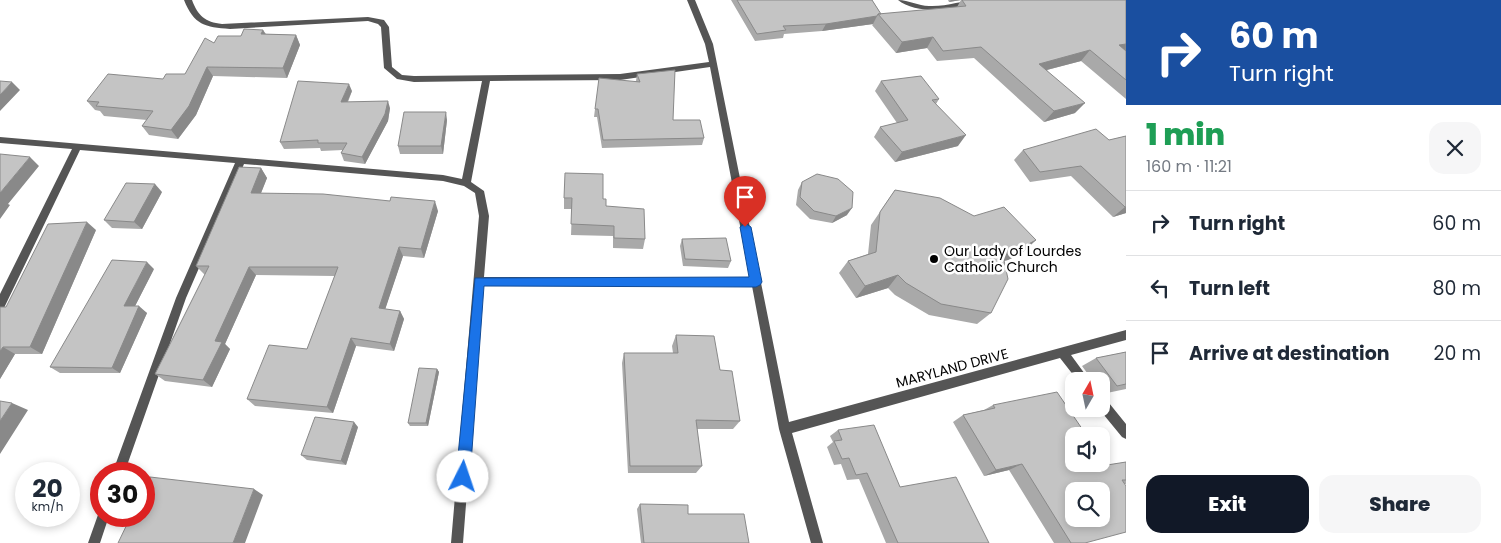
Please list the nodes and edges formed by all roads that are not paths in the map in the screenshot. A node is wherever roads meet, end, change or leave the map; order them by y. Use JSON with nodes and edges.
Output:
{"nodes":[{"id":1,"x":188,"y":0,"type":"edge"},
{"id":2,"x":691,"y":0,"type":"edge"},
{"id":3,"x":902,"y":0,"type":"edge"},
{"id":4,"x":976,"y":0,"type":"edge"},
{"id":5,"x":713,"y":64,"type":"junction"},
{"id":6,"x":487,"y":78,"type":"junction"},
{"id":7,"x":0,"y":140,"type":"edge"},
{"id":8,"x":77,"y":147,"type":"junction"},
{"id":9,"x":241,"y":161,"type":"junction"},
{"id":10,"x":466,"y":183,"type":"junction"},
{"id":11,"x":479,"y":282,"type":"junction"},
{"id":12,"x":756,"y":282,"type":"junction"},
{"id":13,"x":0,"y":305,"type":"edge"},
{"id":14,"x":1126,"y":335,"type":"edge"},
{"id":15,"x":1062,"y":353,"type":"junction"},
{"id":16,"x":1078,"y":372,"type":"edge"},
{"id":17,"x":1110,"y":413,"type":"edge"},
{"id":18,"x":786,"y":429,"type":"junction"},
{"id":19,"x":1126,"y":433,"type":"edge"},
{"id":20,"x":122,"y":462,"type":"edge"},
{"id":21,"x":99,"y":527,"type":"edge"},
{"id":22,"x":94,"y":543,"type":"edge"},
{"id":23,"x":457,"y":543,"type":"edge"},
{"id":24,"x":817,"y":543,"type":"edge"}],
"edges":[{"from":1,"to":6,"type":"street"},
{"from":2,"to":5,"type":"street"},
{"from":3,"to":4,"type":"street"},
{"from":5,"to":6,"type":"street"},
{"from":5,"to":12,"type":"street"},
{"from":6,"to":10,"type":"street"},
{"from":7,"to":8,"type":"street"},
{"from":8,"to":9,"type":"street"},
{"from":8,"to":13,"type":"street"},
{"from":9,"to":10,"type":"street"},
{"from":9,"to":20,"type":"street"},
{"from":10,"to":11,"type":"street"},
{"from":11,"to":12,"type":"street"},
{"from":11,"to":23,"type":"street"},
{"from":12,"to":18,"type":"street"},
{"from":14,"to":15,"type":"street","name":"MARYLAND DRIVE"},
{"from":15,"to":16,"type":"street"},
{"from":15,"to":18,"type":"street","name":"MARYLAND DRIVE"},
{"from":17,"to":19,"type":"street"},
{"from":18,"to":24,"type":"street"},
{"from":21,"to":22,"type":"street"}]}
